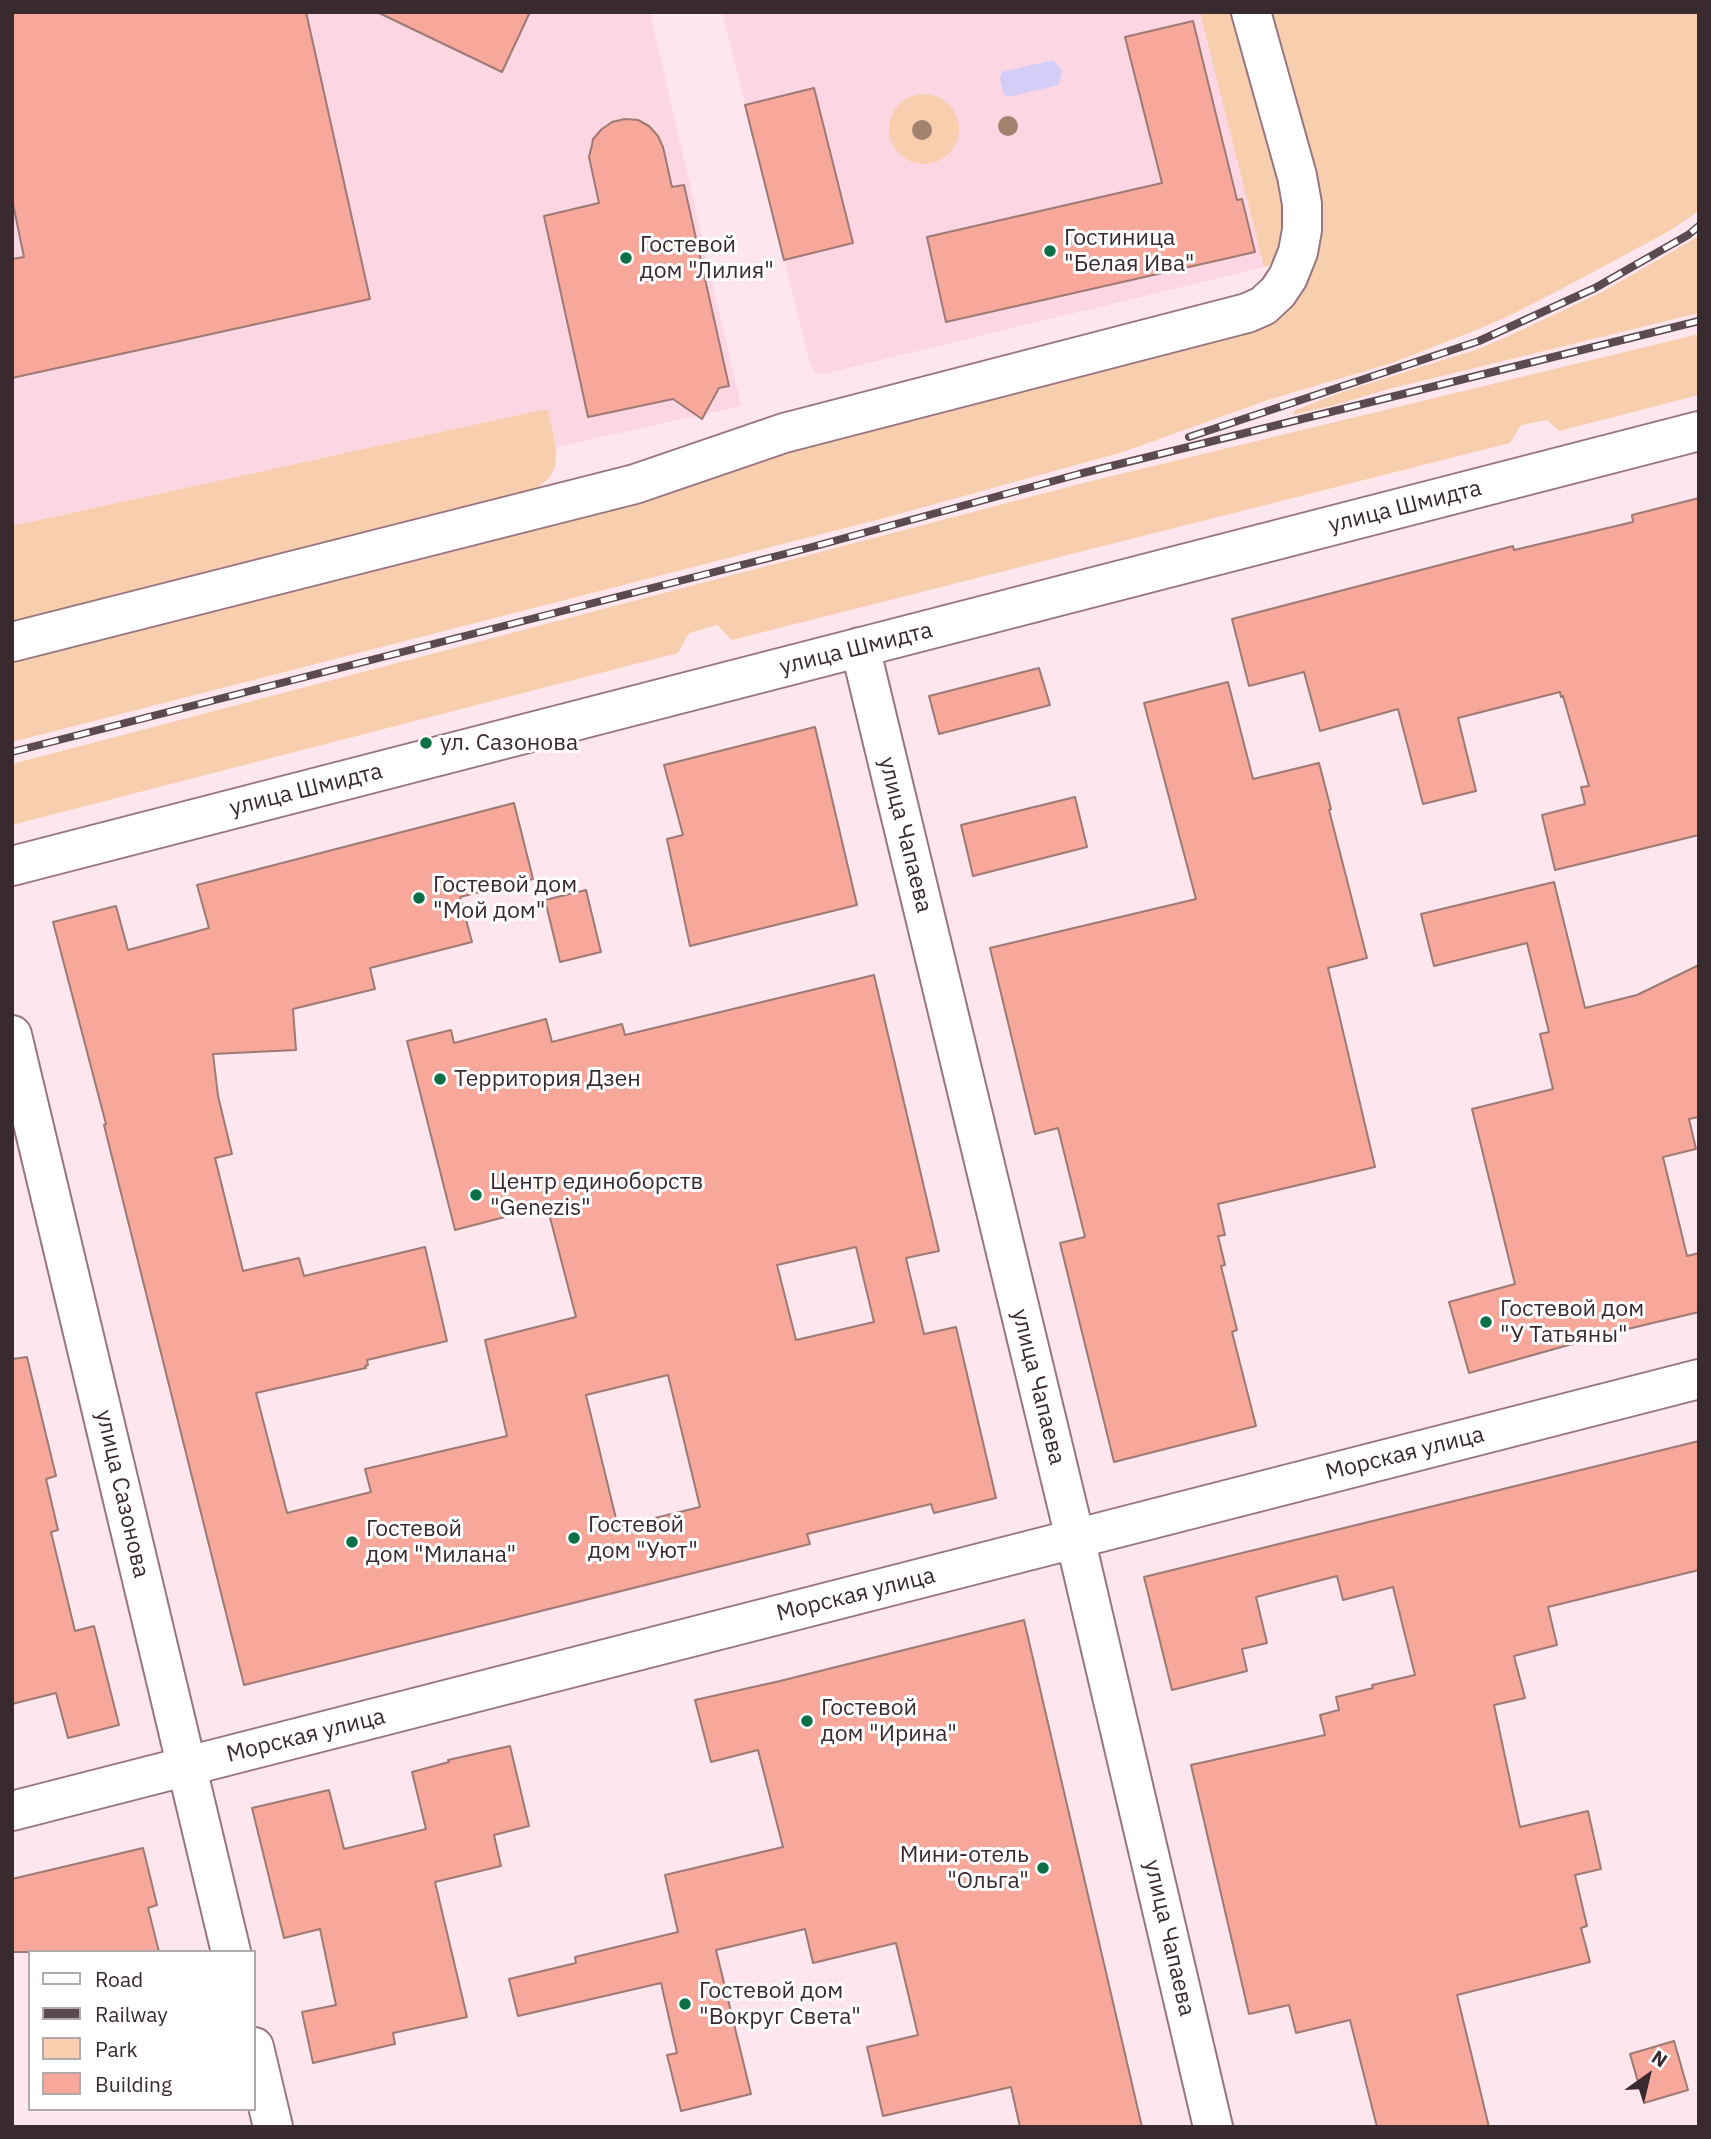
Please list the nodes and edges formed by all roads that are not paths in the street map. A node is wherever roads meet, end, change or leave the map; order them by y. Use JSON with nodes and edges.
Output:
{"nodes":[{"id":1,"x":1251,"y":12,"type":"edge"},
{"id":2,"x":1699,"y":431,"type":"edge"},
{"id":3,"x":12,"y":642,"type":"edge"},
{"id":4,"x":860,"y":648,"type":"junction"},
{"id":5,"x":12,"y":866,"type":"edge"},
{"id":6,"x":12,"y":1035,"type":"edge"},
{"id":7,"x":1699,"y":1378,"type":"edge"},
{"id":8,"x":1075,"y":1538,"type":"junction"},
{"id":9,"x":187,"y":1766,"type":"junction"},
{"id":10,"x":12,"y":1811,"type":"edge"},
{"id":11,"x":231,"y":1950,"type":"edge"},
{"id":12,"x":256,"y":2055,"type":"edge"},
{"id":13,"x":273,"y":2127,"type":"edge"},
{"id":14,"x":1213,"y":2127,"type":"edge"}],
"edges":[{"from":1,"to":3,"type":"street"},
{"from":2,"to":4,"type":"street","name":"улица Шмидта"},
{"from":4,"to":5,"type":"street","name":"улица Шмидта"},
{"from":4,"to":8,"type":"street","name":"улица Чапаева"},
{"from":6,"to":9,"type":"street","name":"улица Сазонова"},
{"from":7,"to":8,"type":"street","name":"Морская улица"},
{"from":8,"to":9,"type":"street","name":"Морская улица"},
{"from":8,"to":14,"type":"street","name":"улица Чапаева"},
{"from":9,"to":10,"type":"street","name":"Морская улица"},
{"from":9,"to":11,"type":"street","name":"улица Сазонова"},
{"from":12,"to":13,"type":"street"}]}
